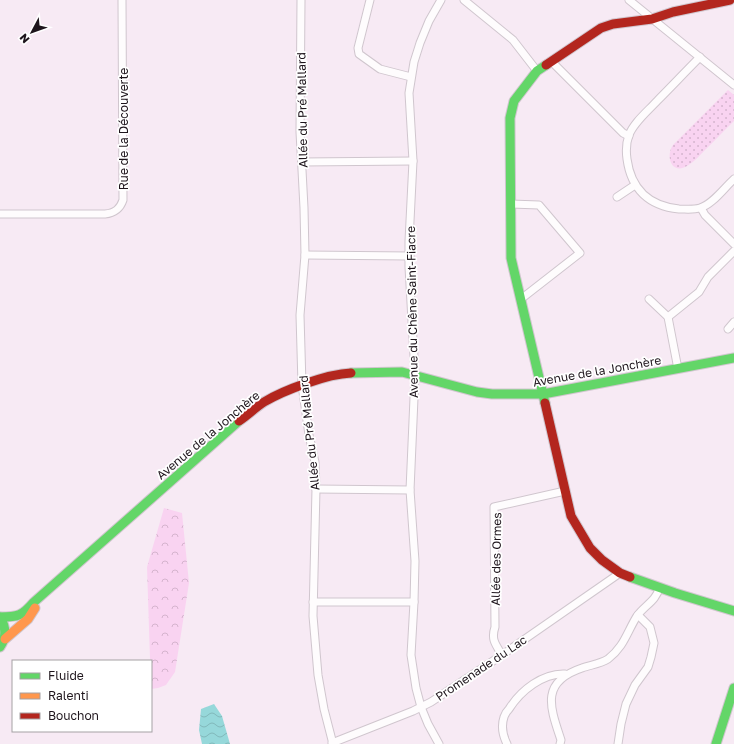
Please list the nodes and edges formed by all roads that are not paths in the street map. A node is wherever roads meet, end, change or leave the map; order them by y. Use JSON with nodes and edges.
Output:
{"nodes":[{"id":1,"x":122,"y":0,"type":"edge"},
{"id":2,"x":301,"y":0,"type":"edge"},
{"id":3,"x":370,"y":0,"type":"edge"},
{"id":4,"x":441,"y":0,"type":"edge"},
{"id":5,"x":464,"y":0,"type":"edge"},
{"id":6,"x":629,"y":0,"type":"edge"},
{"id":7,"x":730,"y":0,"type":"edge"},
{"id":8,"x":718,"y":1,"type":"edge"},
{"id":9,"x":652,"y":19,"type":"junction"},
{"id":10,"x":700,"y":57,"type":"junction"},
{"id":11,"x":551,"y":61,"type":"junction"},
{"id":12,"x":537,"y":71,"type":"junction"},
{"id":13,"x":411,"y":77,"type":"junction"},
{"id":14,"x":734,"y":85,"type":"edge"},
{"id":15,"x":629,"y":136,"type":"junction"},
{"id":16,"x":413,"y":161,"type":"junction"},
{"id":17,"x":302,"y":162,"type":"junction"},
{"id":18,"x":734,"y":179,"type":"edge"},
{"id":19,"x":635,"y":185,"type":"junction"},
{"id":20,"x":617,"y":196,"type":"dead end"},
{"id":21,"x":511,"y":204,"type":"junction"},
{"id":22,"x":701,"y":208,"type":"junction"},
{"id":23,"x":0,"y":214,"type":"edge"},
{"id":24,"x":734,"y":244,"type":"edge"},
{"id":25,"x":734,"y":251,"type":"edge"},
{"id":26,"x":305,"y":255,"type":"junction"},
{"id":27,"x":410,"y":256,"type":"junction"},
{"id":28,"x":521,"y":299,"type":"junction"},
{"id":29,"x":649,"y":299,"type":"dead end"},
{"id":30,"x":668,"y":317,"type":"junction"},
{"id":31,"x":734,"y":322,"type":"edge"},
{"id":32,"x":728,"y":329,"type":"dead end"},
{"id":33,"x":734,"y":358,"type":"edge"},
{"id":34,"x":678,"y":369,"type":"junction"},
{"id":35,"x":415,"y":375,"type":"junction"},
{"id":36,"x":302,"y":385,"type":"junction"},
{"id":37,"x":543,"y":394,"type":"junction"},
{"id":38,"x":316,"y":489,"type":"junction"},
{"id":39,"x":410,"y":490,"type":"junction"},
{"id":40,"x":565,"y":491,"type":"junction"},
{"id":41,"x":620,"y":573,"type":"junction"},
{"id":42,"x":659,"y":588,"type":"junction"},
{"id":43,"x":41,"y":598,"type":"junction"},
{"id":44,"x":313,"y":602,"type":"junction"},
{"id":45,"x":414,"y":602,"type":"junction"},
{"id":46,"x":734,"y":611,"type":"edge"},
{"id":47,"x":638,"y":616,"type":"junction"},
{"id":48,"x":0,"y":617,"type":"edge"},
{"id":49,"x":5,"y":639,"type":"junction"},
{"id":50,"x":0,"y":647,"type":"edge"},
{"id":51,"x":502,"y":654,"type":"junction"},
{"id":52,"x":565,"y":674,"type":"junction"},
{"id":53,"x":734,"y":688,"type":"edge"},
{"id":54,"x":421,"y":707,"type":"junction"},
{"id":55,"x":333,"y":743,"type":"edge"},
{"id":56,"x":439,"y":744,"type":"edge"},
{"id":57,"x":506,"y":744,"type":"edge"},
{"id":58,"x":560,"y":744,"type":"edge"},
{"id":59,"x":618,"y":744,"type":"edge"},
{"id":60,"x":716,"y":744,"type":"edge"}],
"edges":[{"from":1,"to":23,"type":"street","name":"Rue de la Découverte"},
{"from":2,"to":17,"type":"street","name":"Allée du Pré Mallard"},
{"from":3,"to":13,"type":"street"},
{"from":4,"to":13,"type":"street","name":"Avenue du Chêne Saint-Fiacre"},
{"from":5,"to":12,"type":"street"},
{"from":6,"to":9,"type":"street"},
{"from":7,"to":8,"type":"main road"},
{"from":8,"to":9,"type":"main road"},
{"from":9,"to":10,"type":"street"},
{"from":9,"to":11,"type":"main road"},
{"from":10,"to":14,"type":"street"},
{"from":10,"to":15,"type":"street"},
{"from":11,"to":12,"type":"main road"},
{"from":11,"to":15,"type":"street"},
{"from":12,"to":21,"type":"main road"},
{"from":13,"to":16,"type":"street","name":"Avenue du Chêne Saint-Fiacre"},
{"from":15,"to":19,"type":"street"},
{"from":16,"to":17,"type":"street"},
{"from":16,"to":27,"type":"street","name":"Avenue du Chêne Saint-Fiacre"},
{"from":17,"to":26,"type":"street","name":"Allée du Pré Mallard"},
{"from":18,"to":22,"type":"street"},
{"from":19,"to":20,"type":"street"},
{"from":19,"to":22,"type":"street"},
{"from":21,"to":28,"type":"main road"},
{"from":21,"to":28,"type":"street"},
{"from":22,"to":24,"type":"street"},
{"from":25,"to":30,"type":"street"},
{"from":26,"to":27,"type":"street"},
{"from":26,"to":36,"type":"street","name":"Allée du Pré Mallard"},
{"from":27,"to":35,"type":"street","name":"Avenue du Chêne Saint-Fiacre"},
{"from":28,"to":37,"type":"main road"},
{"from":29,"to":30,"type":"street"},
{"from":30,"to":34,"type":"street"},
{"from":31,"to":32,"type":"street"},
{"from":33,"to":34,"type":"main road","name":"Avenue de la Jonchère"},
{"from":34,"to":37,"type":"main road","name":"Avenue de la Jonchère"},
{"from":35,"to":36,"type":"main road","name":"Avenue de la Jonchère"},
{"from":35,"to":37,"type":"main road","name":"Avenue de la Jonchère"},
{"from":35,"to":39,"type":"street","name":"Avenue du Chêne Saint-Fiacre"},
{"from":36,"to":38,"type":"street","name":"Allée du Pré Mallard"},
{"from":36,"to":43,"type":"main road","name":"Avenue de la Jonchère"},
{"from":37,"to":40,"type":"main road"},
{"from":38,"to":39,"type":"street"},
{"from":38,"to":44,"type":"street","name":"Allée du Pré Mallard"},
{"from":39,"to":45,"type":"street","name":"Avenue du Chêne Saint-Fiacre"},
{"from":40,"to":41,"type":"main road"},
{"from":40,"to":51,"type":"street","name":"Allée des Ormes"},
{"from":41,"to":42,"type":"main road"},
{"from":41,"to":51,"type":"street","name":"Promenade du Lac"},
{"from":42,"to":46,"type":"main road"},
{"from":42,"to":47,"type":"street"},
{"from":43,"to":48,"type":"main road","name":"Avenue de la Jonchère"},
{"from":43,"to":49,"type":"main road"},
{"from":44,"to":45,"type":"street"},
{"from":44,"to":55,"type":"street","name":"Allée du Pré Mallard"},
{"from":45,"to":54,"type":"street","name":"Avenue du Chêne Saint-Fiacre"},
{"from":47,"to":52,"type":"street"},
{"from":47,"to":59,"type":"street"},
{"from":48,"to":49,"type":"main road"},
{"from":49,"to":50,"type":"main road"},
{"from":51,"to":54,"type":"street","name":"Promenade du Lac"},
{"from":52,"to":57,"type":"street"},
{"from":52,"to":58,"type":"street"},
{"from":53,"to":60,"type":"main road"},
{"from":54,"to":55,"type":"street","name":"Promenade du Lac"},
{"from":54,"to":56,"type":"street","name":"Avenue du Chêne Saint-Fiacre"}]}
